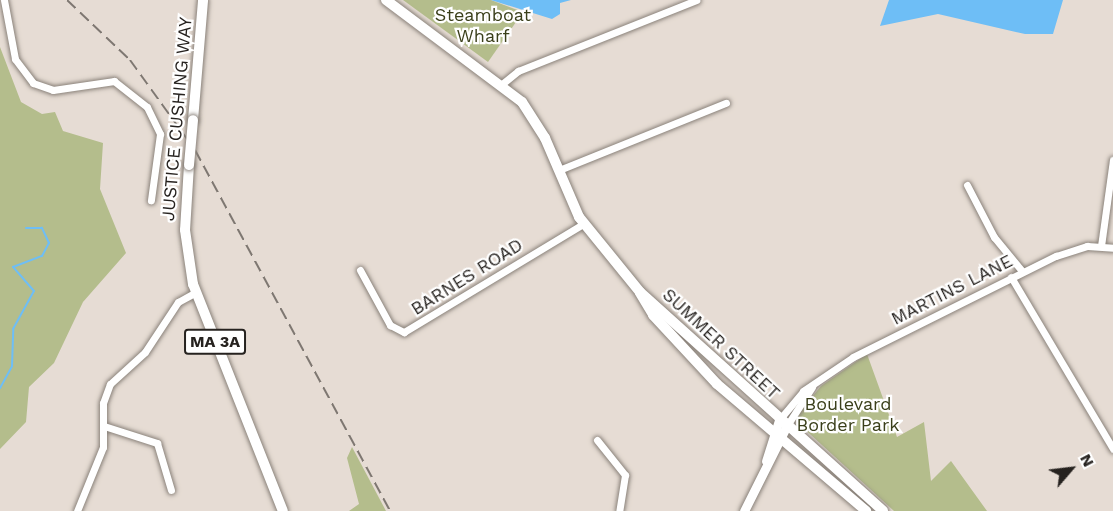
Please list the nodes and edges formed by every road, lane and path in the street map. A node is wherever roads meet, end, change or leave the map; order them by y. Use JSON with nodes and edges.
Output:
{"nodes":[{"id":1,"x":4,"y":0,"type":"edge"},
{"id":2,"x":203,"y":0,"type":"edge"},
{"id":3,"x":386,"y":0,"type":"edge"},
{"id":4,"x":696,"y":0,"type":"edge"},
{"id":5,"x":502,"y":84,"type":"junction"},
{"id":6,"x":726,"y":103,"type":"dead end"},
{"id":7,"x":1113,"y":160,"type":"edge"},
{"id":8,"x":559,"y":170,"type":"junction"},
{"id":9,"x":967,"y":185,"type":"dead end"},
{"id":10,"x":151,"y":200,"type":"dead end"},
{"id":11,"x":583,"y":224,"type":"junction"},
{"id":12,"x":1101,"y":246,"type":"junction"},
{"id":13,"x":1113,"y":248,"type":"edge"},
{"id":14,"x":360,"y":270,"type":"dead end"},
{"id":15,"x":1022,"y":271,"type":"junction"},
{"id":16,"x":1011,"y":276,"type":"junction"},
{"id":17,"x":196,"y":292,"type":"junction"},
{"id":18,"x":640,"y":292,"type":"junction"},
{"id":19,"x":782,"y":423,"type":"junction"},
{"id":20,"x":104,"y":426,"type":"junction"},
{"id":21,"x":777,"y":435,"type":"junction"},
{"id":22,"x":597,"y":440,"type":"dead end"},
{"id":23,"x":1113,"y":449,"type":"edge"},
{"id":24,"x":171,"y":490,"type":"dead end"},
{"id":25,"x":77,"y":511,"type":"edge"},
{"id":26,"x":284,"y":511,"type":"edge"},
{"id":27,"x":619,"y":511,"type":"edge"},
{"id":28,"x":744,"y":511,"type":"edge"},
{"id":29,"x":866,"y":511,"type":"edge"},
{"id":30,"x":882,"y":511,"type":"edge"}],
"edges":[{"from":1,"to":10,"type":"street"},
{"from":2,"to":17,"type":"main road","name":"JUSTICE CUSHING WAY","number":"MA 3A","bridge":true},
{"from":3,"to":5,"type":"main road","name":"SUMMER STREET"},
{"from":4,"to":5,"type":"street"},
{"from":5,"to":8,"type":"main road","name":"SUMMER STREET"},
{"from":6,"to":8,"type":"street"},
{"from":7,"to":12,"type":"street"},
{"from":8,"to":11,"type":"main road","name":"SUMMER STREET"},
{"from":9,"to":15,"type":"street"},
{"from":11,"to":14,"type":"street","name":"BARNES ROAD"},
{"from":11,"to":18,"type":"main road","name":"SUMMER STREET"},
{"from":12,"to":13,"type":"street","name":"MARTINS LANE"},
{"from":12,"to":15,"type":"street","name":"MARTINS LANE"},
{"from":15,"to":16,"type":"street","name":"MARTINS LANE"},
{"from":16,"to":19,"type":"street","name":"MARTINS LANE"},
{"from":16,"to":23,"type":"street"},
{"from":17,"to":20,"type":"street"},
{"from":17,"to":26,"type":"main road","name":"JUSTICE CUSHING WAY","number":"MA 3A"},
{"from":18,"to":19,"type":"main road","name":"SUMMER STREET"},
{"from":18,"to":21,"type":"main road","name":"SUMMER STREET"},
{"from":19,"to":21,"type":"street"},
{"from":19,"to":30,"type":"main road","name":"SUMMER STREET"},
{"from":20,"to":24,"type":"street"},
{"from":20,"to":25,"type":"street"},
{"from":21,"to":28,"type":"street"},
{"from":21,"to":29,"type":"main road","name":"SUMMER STREET"},
{"from":22,"to":27,"type":"street"}]}
